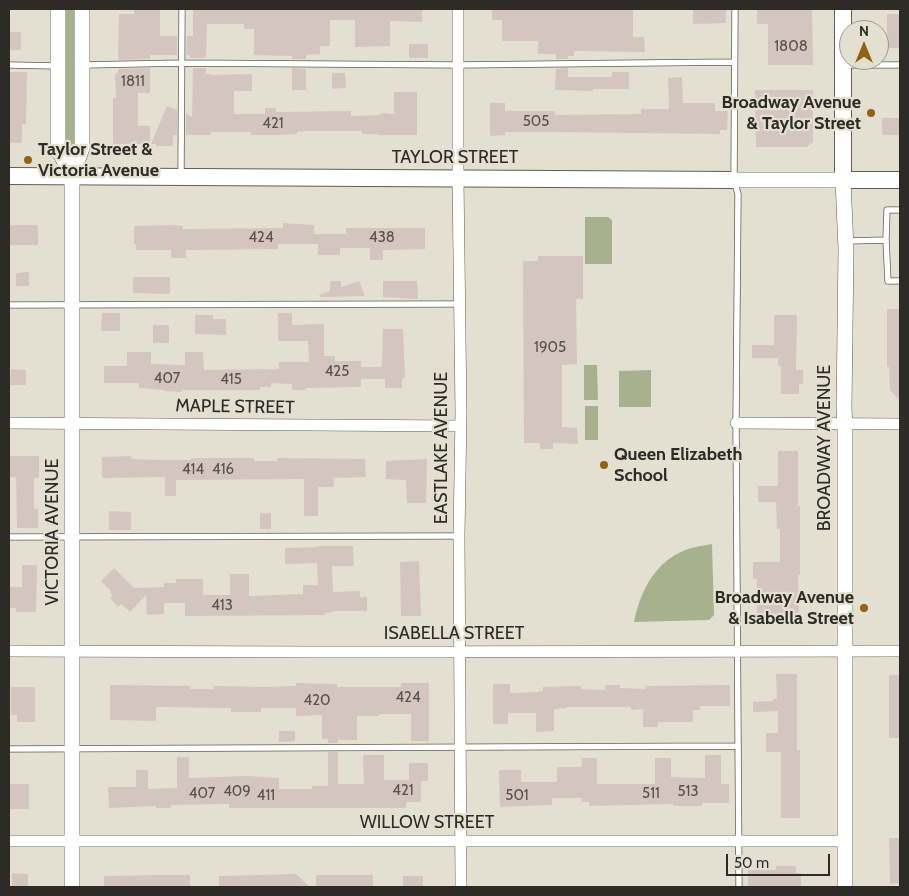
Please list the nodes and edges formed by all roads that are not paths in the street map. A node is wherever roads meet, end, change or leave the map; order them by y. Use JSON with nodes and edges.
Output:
{"nodes":[{"id":1,"x":58,"y":9,"type":"edge"},
{"id":2,"x":82,"y":9,"type":"edge"},
{"id":3,"x":182,"y":9,"type":"edge"},
{"id":4,"x":458,"y":9,"type":"edge"},
{"id":5,"x":734,"y":9,"type":"edge"},
{"id":6,"x":734,"y":62,"type":"junction"},
{"id":7,"x":181,"y":63,"type":"junction"},
{"id":8,"x":82,"y":65,"type":"junction"},
{"id":9,"x":9,"y":66,"type":"edge"},
{"id":10,"x":58,"y":66,"type":"junction"},
{"id":11,"x":458,"y":66,"type":"junction"},
{"id":12,"x":843,"y":70,"type":"edge"},
{"id":13,"x":9,"y":176,"type":"edge"},
{"id":14,"x":72,"y":176,"type":"junction"},
{"id":15,"x":181,"y":177,"type":"junction"},
{"id":16,"x":458,"y":178,"type":"junction"},
{"id":17,"x":734,"y":180,"type":"junction"},
{"id":18,"x":844,"y":180,"type":"junction"},
{"id":19,"x":900,"y":180,"type":"edge"},
{"id":20,"x":900,"y":210,"type":"edge"},
{"id":21,"x":886,"y":240,"type":"junction"},
{"id":22,"x":845,"y":241,"type":"junction"},
{"id":23,"x":900,"y":281,"type":"edge"},
{"id":24,"x":460,"y":304,"type":"junction"},
{"id":25,"x":9,"y":305,"type":"edge"},
{"id":26,"x":72,"y":305,"type":"junction"},
{"id":27,"x":9,"y":422,"type":"edge"},
{"id":28,"x":71,"y":423,"type":"junction"},
{"id":29,"x":736,"y":423,"type":"junction"},
{"id":30,"x":845,"y":424,"type":"junction"},
{"id":31,"x":900,"y":424,"type":"edge"},
{"id":32,"x":461,"y":426,"type":"junction"},
{"id":33,"x":459,"y":536,"type":"junction"},
{"id":34,"x":9,"y":537,"type":"edge"},
{"id":35,"x":72,"y":537,"type":"junction"},
{"id":36,"x":738,"y":650,"type":"junction"},
{"id":37,"x":900,"y":650,"type":"edge"},
{"id":38,"x":9,"y":651,"type":"edge"},
{"id":39,"x":72,"y":651,"type":"junction"},
{"id":40,"x":460,"y":651,"type":"junction"},
{"id":41,"x":845,"y":651,"type":"junction"},
{"id":42,"x":738,"y":746,"type":"junction"},
{"id":43,"x":460,"y":747,"type":"junction"},
{"id":44,"x":9,"y":749,"type":"edge"},
{"id":45,"x":72,"y":749,"type":"junction"},
{"id":46,"x":739,"y":840,"type":"junction"},
{"id":47,"x":9,"y":841,"type":"edge"},
{"id":48,"x":72,"y":841,"type":"junction"},
{"id":49,"x":461,"y":841,"type":"junction"},
{"id":50,"x":845,"y":841,"type":"junction"},
{"id":51,"x":72,"y":887,"type":"edge"},
{"id":52,"x":461,"y":887,"type":"edge"},
{"id":53,"x":739,"y":887,"type":"edge"},
{"id":54,"x":845,"y":887,"type":"edge"}],
"edges":[{"from":1,"to":10,"type":"street","name":"VICTORIA AVENUE"},
{"from":2,"to":8,"type":"street","name":"VICTORIA AVENUE"},
{"from":3,"to":7,"type":"lane"},
{"from":4,"to":11,"type":"street","name":"EASTLAKE AVENUE"},
{"from":5,"to":6,"type":"lane"},
{"from":6,"to":11,"type":"lane"},
{"from":6,"to":17,"type":"lane"},
{"from":7,"to":8,"type":"lane"},
{"from":7,"to":11,"type":"lane"},
{"from":7,"to":15,"type":"lane"},
{"from":8,"to":14,"type":"street","name":"VICTORIA AVENUE"},
{"from":9,"to":10,"type":"lane"},
{"from":10,"to":14,"type":"street","name":"VICTORIA AVENUE"},
{"from":11,"to":16,"type":"street","name":"EASTLAKE AVENUE"},
{"from":12,"to":18,"type":"main road","name":"BROADWAY AVENUE"},
{"from":13,"to":14,"type":"main road","name":"TAYLOR STREET"},
{"from":14,"to":15,"type":"main road","name":"TAYLOR STREET"},
{"from":14,"to":26,"type":"street","name":"VICTORIA AVENUE"},
{"from":15,"to":16,"type":"main road","name":"TAYLOR STREET"},
{"from":16,"to":17,"type":"main road","name":"TAYLOR STREET"},
{"from":16,"to":24,"type":"street","name":"EASTLAKE AVENUE"},
{"from":17,"to":18,"type":"street","name":"TAYLOR STREET"},
{"from":17,"to":29,"type":"lane"},
{"from":18,"to":19,"type":"main road","name":"TAYLOR STREET"},
{"from":18,"to":22,"type":"street","name":"BROADWAY AVENUE"},
{"from":20,"to":21,"type":"lane"},
{"from":21,"to":22,"type":"lane"},
{"from":21,"to":23,"type":"lane"},
{"from":22,"to":30,"type":"street","name":"BROADWAY AVENUE"},
{"from":24,"to":26,"type":"lane"},
{"from":24,"to":32,"type":"street","name":"EASTLAKE AVENUE"},
{"from":25,"to":26,"type":"lane"},
{"from":26,"to":28,"type":"street","name":"VICTORIA AVENUE"},
{"from":27,"to":28,"type":"street","name":"MAPLE STREET"},
{"from":28,"to":32,"type":"street","name":"MAPLE STREET"},
{"from":28,"to":35,"type":"street","name":"VICTORIA AVENUE"},
{"from":29,"to":30,"type":"street"},
{"from":29,"to":36,"type":"lane"},
{"from":30,"to":31,"type":"street"},
{"from":30,"to":41,"type":"street","name":"BROADWAY AVENUE"},
{"from":32,"to":33,"type":"street","name":"EASTLAKE AVENUE"},
{"from":33,"to":35,"type":"lane"},
{"from":33,"to":40,"type":"street","name":"EASTLAKE AVENUE"},
{"from":34,"to":35,"type":"lane"},
{"from":35,"to":39,"type":"street","name":"VICTORIA AVENUE"},
{"from":36,"to":40,"type":"street","name":"ISABELLA STREET"},
{"from":36,"to":41,"type":"street","name":"ISABELLA STREET"},
{"from":36,"to":42,"type":"lane"},
{"from":37,"to":41,"type":"street","name":"ISABELLA STREET"},
{"from":38,"to":39,"type":"street","name":"ISABELLA STREET"},
{"from":39,"to":40,"type":"street","name":"ISABELLA STREET"},
{"from":39,"to":45,"type":"street","name":"VICTORIA AVENUE"},
{"from":40,"to":43,"type":"street","name":"EASTLAKE AVENUE"},
{"from":41,"to":50,"type":"street","name":"BROADWAY AVENUE"},
{"from":42,"to":43,"type":"lane"},
{"from":42,"to":46,"type":"lane"},
{"from":43,"to":45,"type":"lane"},
{"from":43,"to":49,"type":"street","name":"EASTLAKE AVENUE"},
{"from":44,"to":45,"type":"lane"},
{"from":45,"to":48,"type":"street","name":"VICTORIA AVENUE"},
{"from":46,"to":49,"type":"street","name":"WILLOW STREET"},
{"from":46,"to":50,"type":"street","name":"WILLOW STREET"},
{"from":46,"to":53,"type":"lane"},
{"from":47,"to":48,"type":"street","name":"WILLOW STREET"},
{"from":48,"to":49,"type":"street","name":"WILLOW STREET"},
{"from":48,"to":51,"type":"street","name":"VICTORIA AVENUE"},
{"from":49,"to":52,"type":"street","name":"EASTLAKE AVENUE"},
{"from":50,"to":54,"type":"street","name":"BROADWAY AVENUE"}]}
